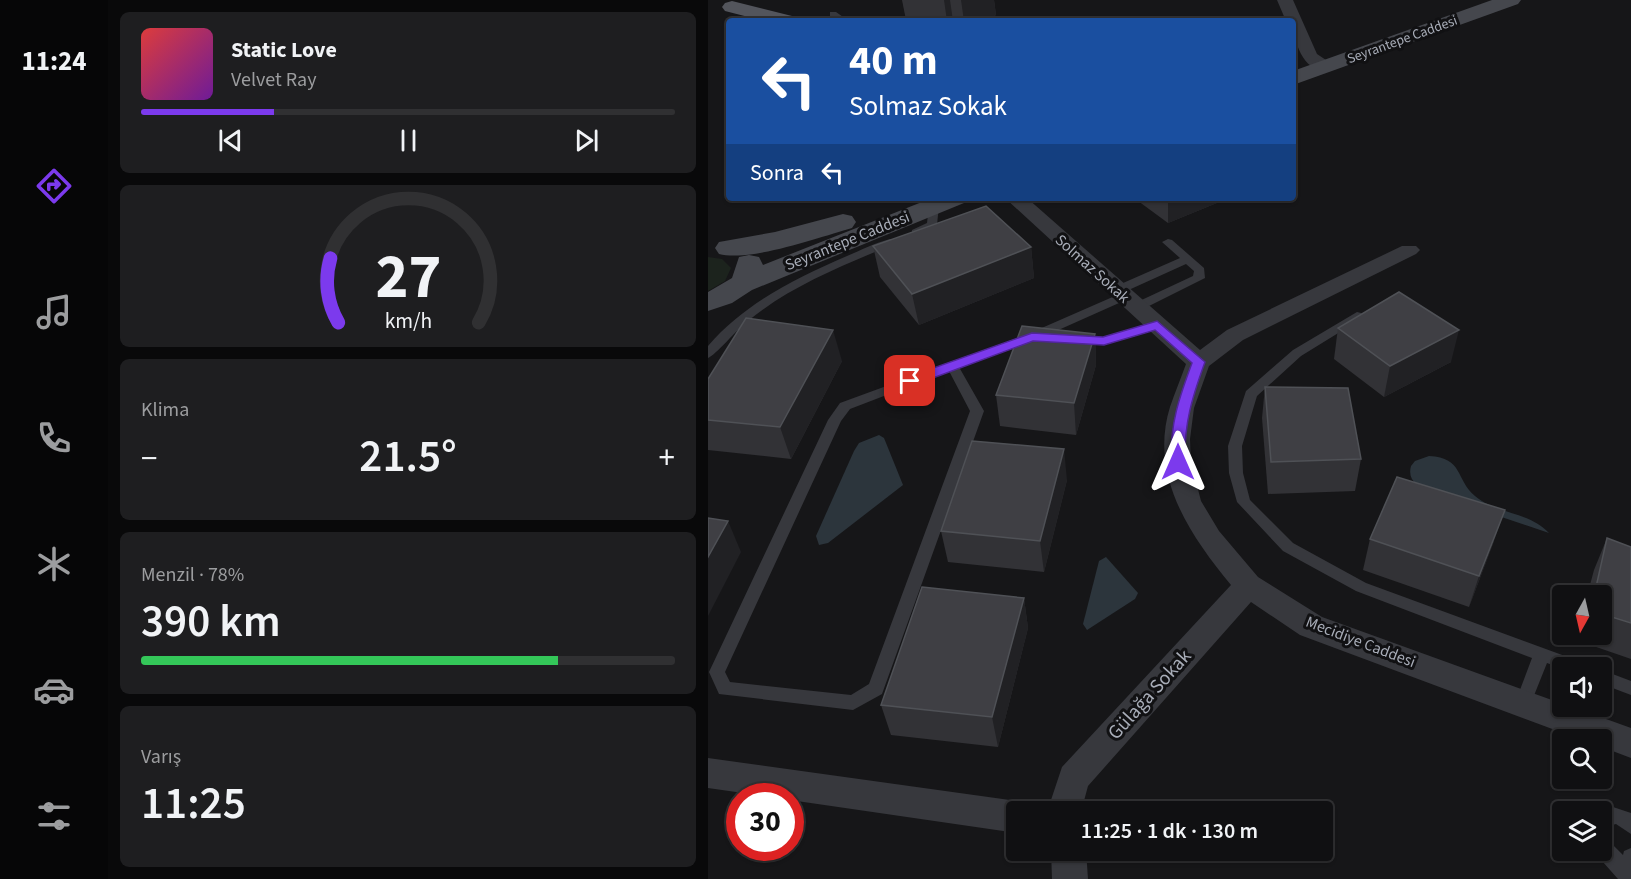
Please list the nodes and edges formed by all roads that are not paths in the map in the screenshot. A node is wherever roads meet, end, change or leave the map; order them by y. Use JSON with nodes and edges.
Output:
{"nodes":[{"id":1,"x":1285,"y":0,"type":"edge"},
{"id":2,"x":1461,"y":0,"type":"edge"},
{"id":3,"x":1511,"y":0,"type":"edge"},
{"id":4,"x":731,"y":7,"type":"edge"},
{"id":5,"x":833,"y":14,"type":"dead end"},
{"id":6,"x":777,"y":18,"type":"edge"},
{"id":7,"x":840,"y":18,"type":"edge"},
{"id":8,"x":1292,"y":18,"type":"edge"},
{"id":9,"x":1296,"y":27,"type":"edge"},
{"id":10,"x":1310,"y":62,"type":"edge"},
{"id":11,"x":1296,"y":75,"type":"edge"},
{"id":12,"x":899,"y":201,"type":"edge"},
{"id":13,"x":944,"y":201,"type":"edge"},
{"id":14,"x":1018,"y":201,"type":"edge"},
{"id":15,"x":1168,"y":242,"type":"dead end"},
{"id":16,"x":718,"y":247,"type":"edge"},
{"id":17,"x":1409,"y":250,"type":"dead end"},
{"id":18,"x":1187,"y":259,"type":"junction"},
{"id":19,"x":741,"y":284,"type":"junction"},
{"id":20,"x":1126,"y":298,"type":"junction"},
{"id":21,"x":710,"y":303,"type":"edge"},
{"id":22,"x":1358,"y":316,"type":"edge"},
{"id":23,"x":1157,"y":325,"type":"junction"},
{"id":24,"x":1032,"y":337,"type":"junction"},
{"id":25,"x":708,"y":354,"type":"edge"},
{"id":26,"x":1199,"y":362,"type":"junction"},
{"id":27,"x":952,"y":365,"type":"junction"},
{"id":28,"x":1248,"y":585,"type":"junction"},
{"id":29,"x":1542,"y":654,"type":"junction"},
{"id":30,"x":1552,"y":658,"type":"edge"},
{"id":31,"x":1612,"y":681,"type":"edge"},
{"id":32,"x":1631,"y":688,"type":"edge"},
{"id":33,"x":1523,"y":703,"type":"junction"},
{"id":34,"x":1631,"y":743,"type":"edge"},
{"id":35,"x":708,"y":773,"type":"edge"},
{"id":36,"x":1067,"y":801,"type":"edge"},
{"id":37,"x":1006,"y":815,"type":"edge"},
{"id":38,"x":1612,"y":816,"type":"edge"},
{"id":39,"x":1631,"y":825,"type":"edge"},
{"id":40,"x":1612,"y":856,"type":"edge"},
{"id":41,"x":1069,"y":861,"type":"edge"},
{"id":42,"x":1629,"y":870,"type":"edge"},
{"id":43,"x":1070,"y":879,"type":"edge"}],
"edges":[{"from":1,"to":8,"type":"street"},
{"from":2,"to":10,"type":"main road","name":"Seyrantepe Caddesi"},
{"from":3,"to":10,"type":"main road","name":"Seyrantepe Caddesi"},
{"from":4,"to":6,"type":"main road"},
{"from":5,"to":7,"type":"lane"},
{"from":9,"to":10,"type":"street"},
{"from":10,"to":11,"type":"main road","name":"Seyrantepe Caddesi"},
{"from":12,"to":16,"type":"main road","name":"Seyrantepe Caddesi"},
{"from":13,"to":19,"type":"main road","name":"Seyrantepe Caddesi"},
{"from":13,"to":25,"type":"lane"},
{"from":14,"to":20,"type":"street","name":"Solmaz Sokak"},
{"from":15,"to":18,"type":"lane"},
{"from":16,"to":19,"type":"main road"},
{"from":17,"to":26,"type":"street"},
{"from":18,"to":20,"type":"lane"},
{"from":18,"to":20,"type":"lane"},
{"from":19,"to":21,"type":"main road","name":"Seyrantepe Caddesi"},
{"from":20,"to":23,"type":"street","name":"Solmaz Sokak"},
{"from":20,"to":24,"type":"lane"},
{"from":22,"to":29,"type":"lane"},
{"from":23,"to":24,"type":"lane"},
{"from":23,"to":26,"type":"street","name":"Solmaz Sokak"},
{"from":24,"to":27,"type":"lane"},
{"from":26,"to":28,"type":"street","name":"Mecidiye Caddesi"},
{"from":27,"to":27,"type":"lane"},
{"from":28,"to":33,"type":"street","name":"Mecidiye Caddesi"},
{"from":28,"to":36,"type":"street","name":"Gülağa Sokak"},
{"from":29,"to":30,"type":"lane"},
{"from":29,"to":33,"type":"lane"},
{"from":31,"to":32,"type":"lane"},
{"from":33,"to":34,"type":"street","name":"Mecidiye Caddesi"},
{"from":35,"to":37,"type":"street"},
{"from":38,"to":39,"type":"lane"},
{"from":40,"to":42,"type":"lane"},
{"from":41,"to":43,"type":"street"}]}
